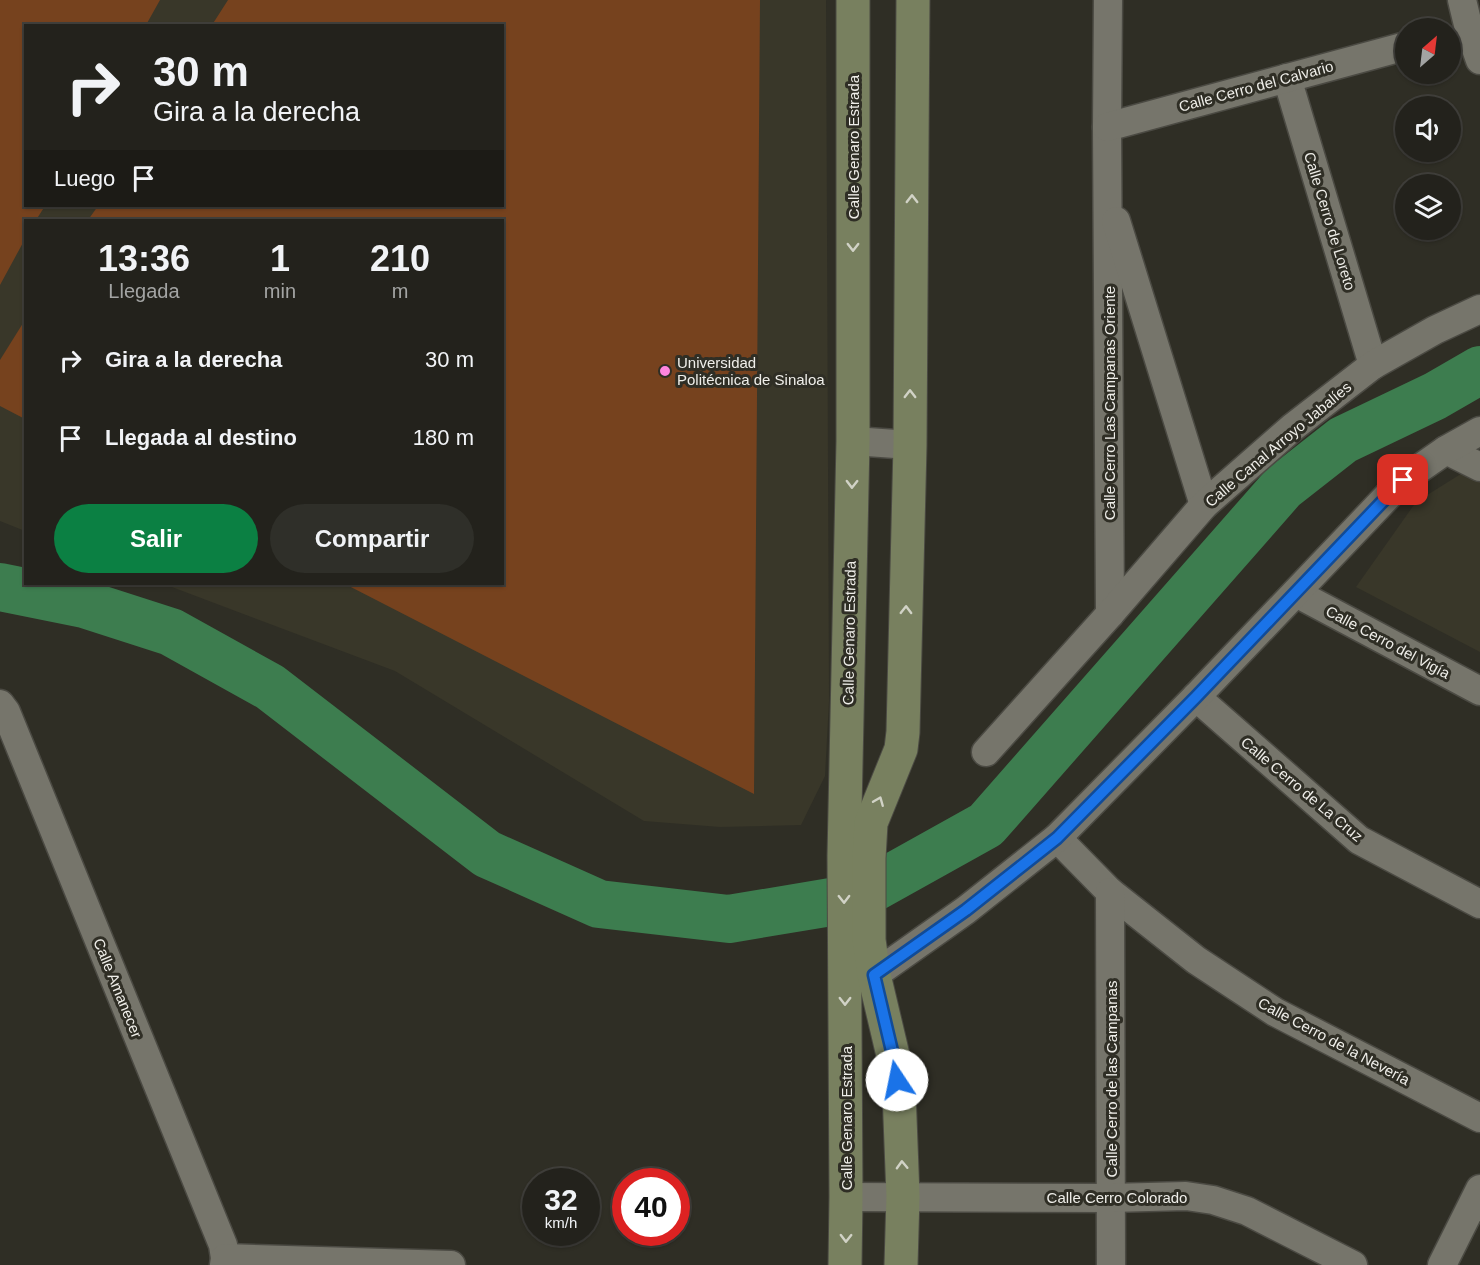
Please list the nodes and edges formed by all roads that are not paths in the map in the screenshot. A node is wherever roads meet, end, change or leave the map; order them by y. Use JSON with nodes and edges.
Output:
{"nodes":[{"id":1,"x":853,"y":0,"type":"edge"},
{"id":2,"x":913,"y":0,"type":"edge"},
{"id":3,"x":1108,"y":0,"type":"edge"},
{"id":4,"x":1462,"y":0,"type":"edge"},
{"id":5,"x":1466,"y":29,"type":"edge"},
{"id":6,"x":1395,"y":49,"type":"edge"},
{"id":7,"x":1480,"y":60,"type":"edge"},
{"id":8,"x":1287,"y":78,"type":"junction"},
{"id":9,"x":1107,"y":127,"type":"junction"},
{"id":10,"x":1107,"y":192,"type":"junction"},
{"id":11,"x":1480,"y":309,"type":"edge"},
{"id":12,"x":1373,"y":365,"type":"junction"},
{"id":13,"x":1480,"y":431,"type":"edge"},
{"id":14,"x":853,"y":441,"type":"junction"},
{"id":15,"x":910,"y":445,"type":"junction"},
{"id":16,"x":1446,"y":450,"type":"junction"},
{"id":17,"x":1480,"y":467,"type":"edge"},
{"id":18,"x":1204,"y":505,"type":"junction"},
{"id":19,"x":1296,"y":593,"type":"junction"},
{"id":20,"x":1110,"y":614,"type":"junction"},
{"id":21,"x":1480,"y":691,"type":"edge"},
{"id":22,"x":1196,"y":697,"type":"junction"},
{"id":23,"x":3,"y":708,"type":"edge"},
{"id":24,"x":987,"y":752,"type":"dead end"},
{"id":25,"x":1057,"y":838,"type":"junction"},
{"id":26,"x":856,"y":857,"type":"junction"},
{"id":27,"x":1110,"y":892,"type":"junction"},
{"id":28,"x":1480,"y":904,"type":"edge"},
{"id":29,"x":856,"y":941,"type":"junction"},
{"id":30,"x":874,"y":975,"type":"junction"},
{"id":31,"x":1480,"y":1118,"type":"edge"},
{"id":32,"x":1480,"y":1189,"type":"edge"},
{"id":33,"x":903,"y":1196,"type":"junction"},
{"id":34,"x":846,"y":1197,"type":"junction"},
{"id":35,"x":1111,"y":1198,"type":"junction"},
{"id":36,"x":225,"y":1261,"type":"edge"},
{"id":37,"x":451,"y":1265,"type":"edge"},
{"id":38,"x":845,"y":1265,"type":"edge"},
{"id":39,"x":901,"y":1265,"type":"edge"},
{"id":40,"x":1111,"y":1265,"type":"edge"},
{"id":41,"x":1353,"y":1265,"type":"edge"},
{"id":42,"x":1442,"y":1265,"type":"edge"}],
"edges":[{"from":1,"to":14,"type":"street","name":"Calle Genaro Estrada","one_way":true},
{"from":15,"to":2,"type":"street","name":"Calle Genaro Estrada","one_way":true},
{"from":3,"to":9,"type":"street","name":"Calle Cerro Las Campanas Oriente"},
{"from":4,"to":5,"type":"street"},
{"from":5,"to":7,"type":"street"},
{"from":6,"to":8,"type":"street","name":"Calle Cerro del Calvario"},
{"from":8,"to":9,"type":"street","name":"Calle Cerro del Calvario"},
{"from":8,"to":12,"type":"street","name":"Calle Cerro de Loreto"},
{"from":9,"to":10,"type":"street","name":"Calle Cerro Las Campanas Oriente"},
{"from":10,"to":18,"type":"street","name":"Calle Cerro Las Campanas Oriente"},
{"from":10,"to":20,"type":"street","name":"Calle Cerro Las Campanas Oriente"},
{"from":11,"to":12,"type":"street","name":"Calle Canal Arroyo Jabalíes"},
{"from":12,"to":18,"type":"street","name":"Calle Canal Arroyo Jabalíes"},
{"from":13,"to":16,"type":"street"},
{"from":14,"to":15,"type":"street"},
{"from":14,"to":26,"type":"street","name":"Calle Genaro Estrada","one_way":true},
{"from":26,"to":15,"type":"street","name":"Calle Genaro Estrada","one_way":true},
{"from":16,"to":17,"type":"street"},
{"from":16,"to":19,"type":"street"},
{"from":18,"to":20,"type":"street","name":"Calle Canal Arroyo Jabalíes"},
{"from":19,"to":21,"type":"street","name":"Calle Cerro del Vigía"},
{"from":19,"to":22,"type":"street"},
{"from":20,"to":24,"type":"street","name":"Calle Canal Arroyo Jabalíes"},
{"from":22,"to":25,"type":"street"},
{"from":22,"to":28,"type":"street","name":"Calle Cerro de La Cruz"},
{"from":23,"to":36,"type":"street","name":"Calle Amanecer"},
{"from":25,"to":27,"type":"street","name":"Calle Cerro de la Nevería"},
{"from":25,"to":30,"type":"street"},
{"from":26,"to":29,"type":"street","name":"Calle Genaro Estrada"},
{"from":27,"to":31,"type":"street","name":"Calle Cerro de la Nevería"},
{"from":27,"to":35,"type":"street","name":"Calle Cerro de las Campanas"},
{"from":29,"to":30,"type":"street"},
{"from":29,"to":34,"type":"street","name":"Calle Genaro Estrada","one_way":true},
{"from":33,"to":30,"type":"street","one_way":true},
{"from":32,"to":42,"type":"street"},
{"from":33,"to":34,"type":"street","name":"Calle Cerro Colorado"},
{"from":33,"to":35,"type":"street","name":"Calle Cerro Colorado"},
{"from":33,"to":39,"type":"street"},
{"from":34,"to":38,"type":"street","name":"Calle Genaro Estrada","one_way":true},
{"from":35,"to":40,"type":"street","name":"Calle Cerro de las Campanas"},
{"from":35,"to":41,"type":"street","name":"Calle Cerro Colorado"},
{"from":36,"to":37,"type":"street"}]}
